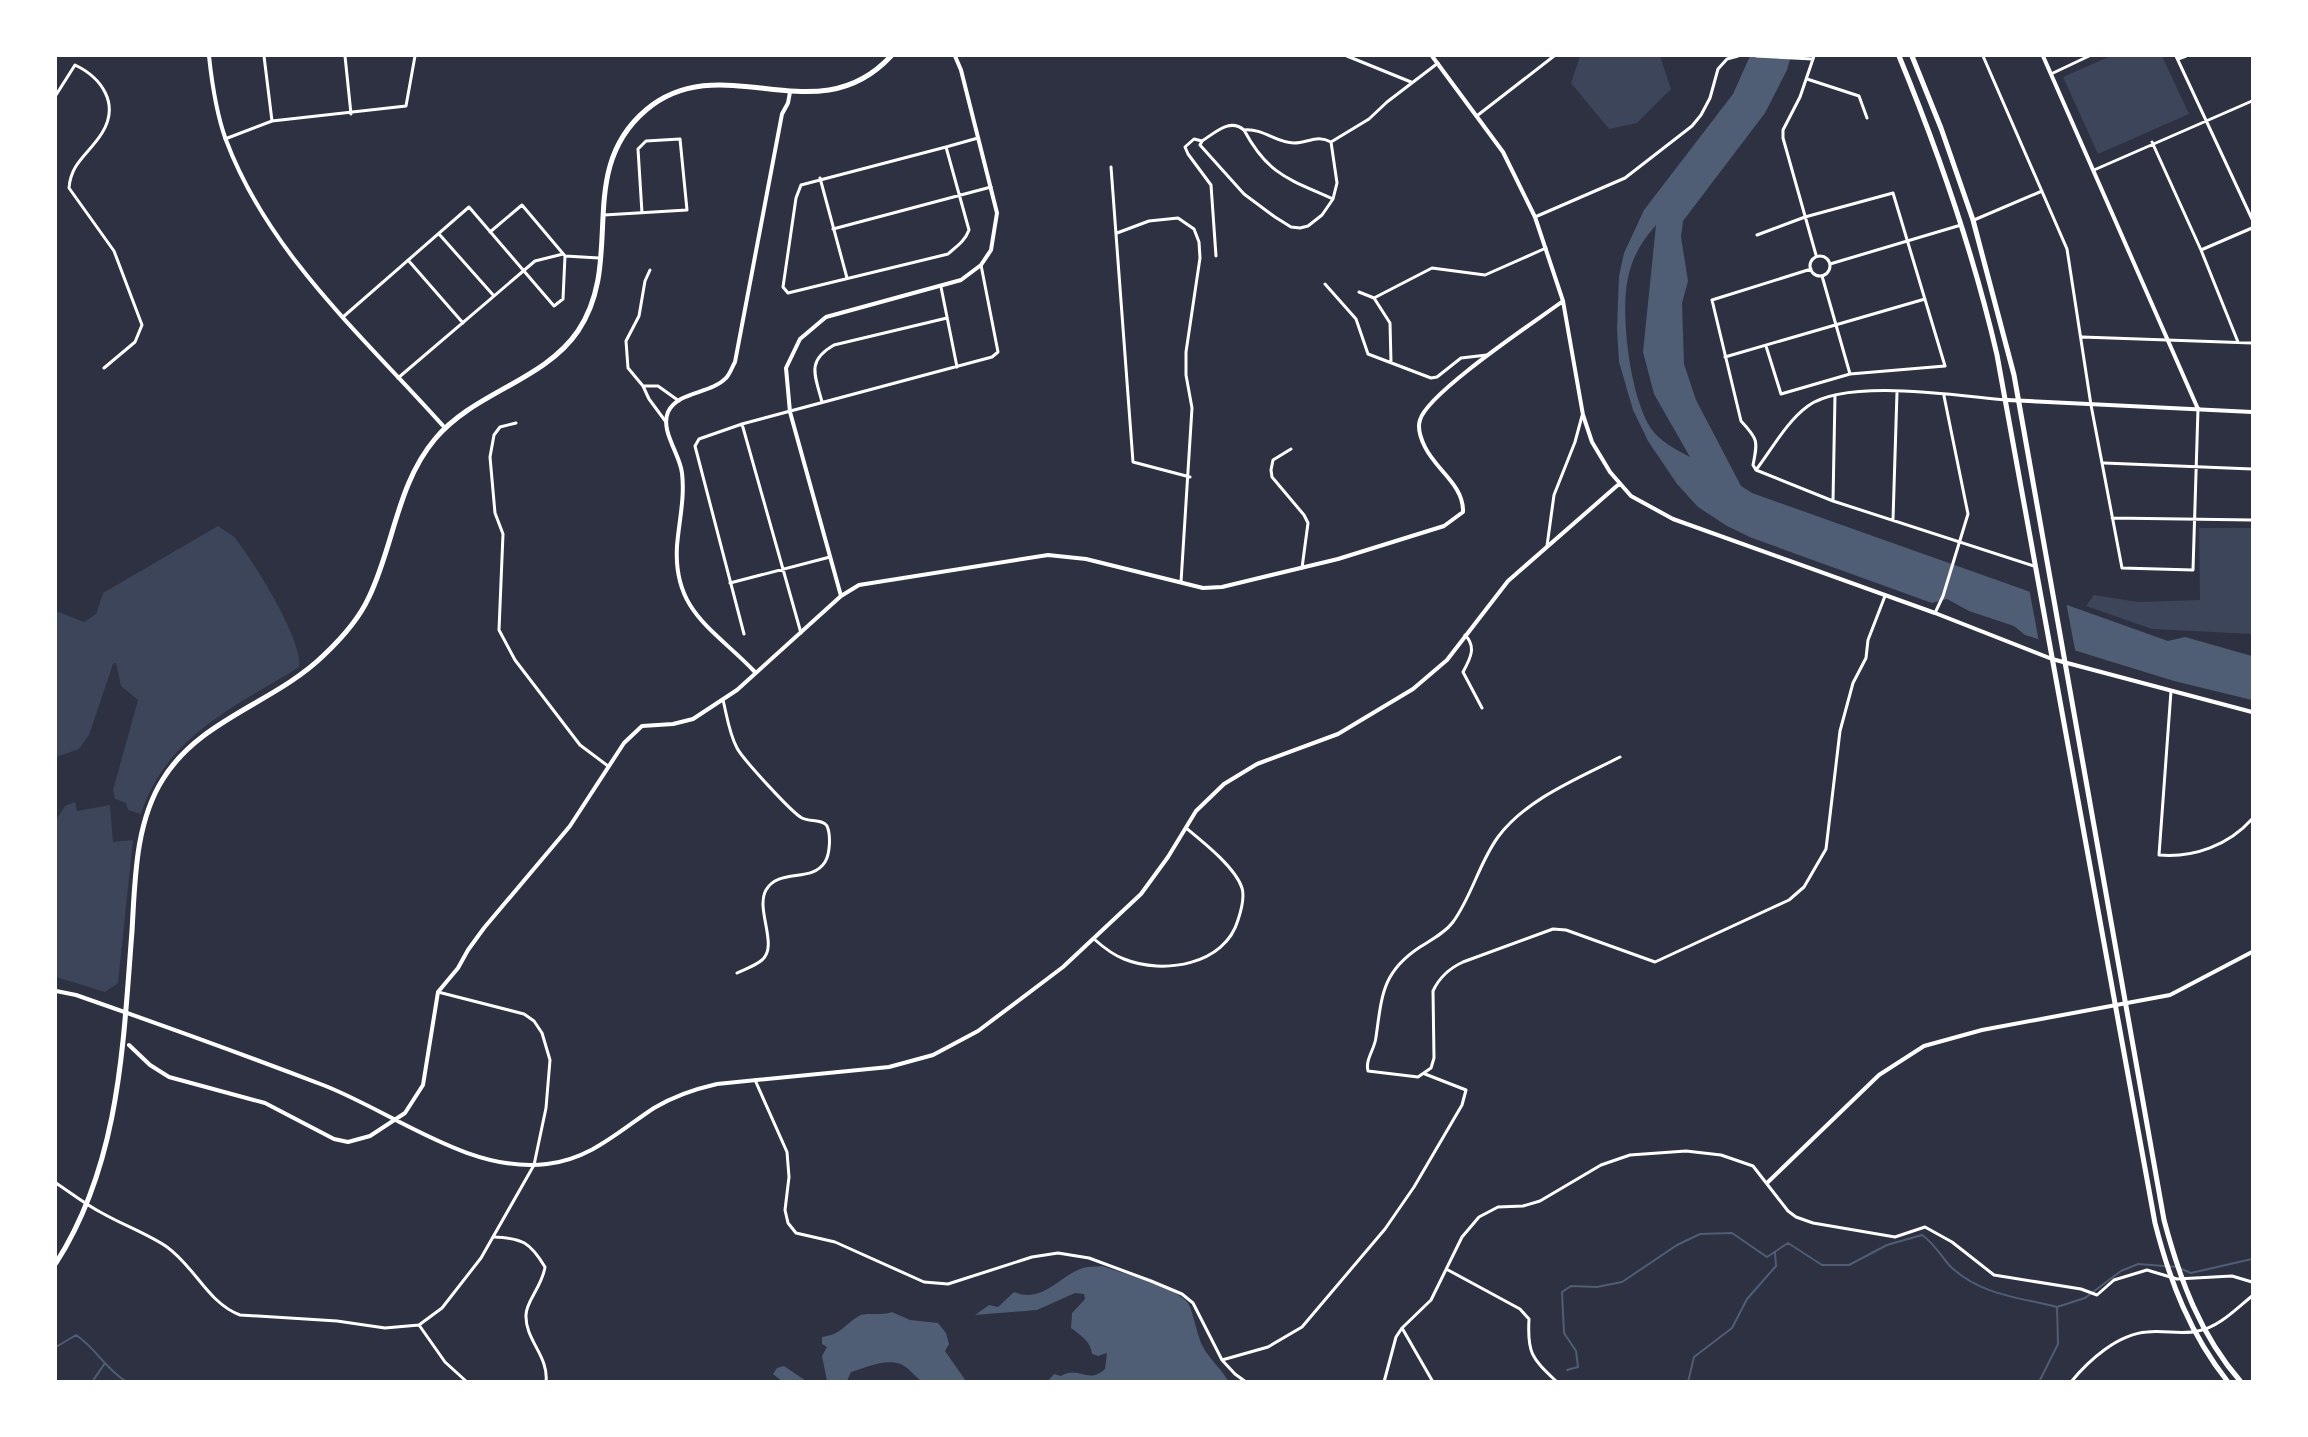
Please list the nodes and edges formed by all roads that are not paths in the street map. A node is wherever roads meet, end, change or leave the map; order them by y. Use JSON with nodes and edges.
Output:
{"nodes":[{"id":1,"x":209,"y":56,"type":"edge"},
{"id":2,"x":264,"y":56,"type":"edge"},
{"id":3,"x":345,"y":56,"type":"edge"},
{"id":4,"x":415,"y":56,"type":"edge"},
{"id":5,"x":891,"y":56,"type":"edge"},
{"id":6,"x":955,"y":56,"type":"edge"},
{"id":7,"x":1347,"y":56,"type":"edge"},
{"id":8,"x":1432,"y":56,"type":"edge"},
{"id":9,"x":1554,"y":56,"type":"edge"},
{"id":10,"x":1738,"y":56,"type":"edge"},
{"id":11,"x":1756,"y":56,"type":"edge"},
{"id":12,"x":1899,"y":56,"type":"edge"},
{"id":13,"x":1912,"y":56,"type":"edge"},
{"id":14,"x":1983,"y":56,"type":"edge"},
{"id":15,"x":2043,"y":56,"type":"edge"},
{"id":16,"x":2088,"y":56,"type":"edge"},
{"id":17,"x":2186,"y":56,"type":"edge"},
{"id":18,"x":1813,"y":57,"type":"edge"},
{"id":19,"x":2177,"y":57,"type":"edge"},
{"id":20,"x":1437,"y":63,"type":"junction"},
{"id":21,"x":2051,"y":74,"type":"junction"},
{"id":22,"x":1807,"y":79,"type":"junction"},
{"id":23,"x":1411,"y":82,"type":"junction"},
{"id":24,"x":790,"y":92,"type":"junction"},
{"id":25,"x":56,"y":95,"type":"edge"},
{"id":26,"x":2253,"y":101,"type":"edge"},
{"id":27,"x":351,"y":114,"type":"junction"},
{"id":28,"x":1478,"y":115,"type":"junction"},
{"id":29,"x":1867,"y":118,"type":"dead end"},
{"id":30,"x":2205,"y":120,"type":"junction"},
{"id":31,"x":272,"y":121,"type":"junction"},
{"id":32,"x":1244,"y":130,"type":"junction"},
{"id":33,"x":978,"y":138,"type":"junction"},
{"id":34,"x":225,"y":139,"type":"junction"},
{"id":35,"x":1202,"y":141,"type":"junction"},
{"id":36,"x":1330,"y":142,"type":"junction"},
{"id":37,"x":2152,"y":142,"type":"junction"},
{"id":38,"x":946,"y":147,"type":"junction"},
{"id":39,"x":1111,"y":167,"type":"dead end"},
{"id":40,"x":2094,"y":170,"type":"junction"},
{"id":41,"x":820,"y":178,"type":"junction"},
{"id":42,"x":991,"y":187,"type":"junction"},
{"id":43,"x":2042,"y":192,"type":"junction"},
{"id":44,"x":959,"y":195,"type":"junction"},
{"id":45,"x":1333,"y":199,"type":"junction"},
{"id":46,"x":642,"y":213,"type":"junction"},
{"id":47,"x":602,"y":215,"type":"junction"},
{"id":48,"x":1534,"y":217,"type":"junction"},
{"id":49,"x":1805,"y":217,"type":"junction"},
{"id":50,"x":2253,"y":219,"type":"edge"},
{"id":51,"x":1973,"y":220,"type":"junction"},
{"id":52,"x":1963,"y":225,"type":"junction"},
{"id":53,"x":2253,"y":228,"type":"edge"},
{"id":54,"x":833,"y":229,"type":"junction"},
{"id":55,"x":490,"y":232,"type":"junction"},
{"id":56,"x":1117,"y":232,"type":"junction"},
{"id":57,"x":439,"y":234,"type":"junction"},
{"id":58,"x":1757,"y":235,"type":"dead end"},
{"id":59,"x":1909,"y":241,"type":"junction"},
{"id":60,"x":1546,"y":248,"type":"junction"},
{"id":61,"x":2201,"y":250,"type":"junction"},
{"id":62,"x":564,"y":255,"type":"junction"},
{"id":63,"x":1816,"y":255,"type":"junction"},
{"id":64,"x":1216,"y":256,"type":"dead end"},
{"id":65,"x":602,"y":259,"type":"junction"},
{"id":66,"x":408,"y":260,"type":"junction"},
{"id":67,"x":1830,"y":264,"type":"junction"},
{"id":68,"x":981,"y":265,"type":"junction"},
{"id":69,"x":1811,"y":269,"type":"junction"},
{"id":70,"x":650,"y":270,"type":"dead end"},
{"id":71,"x":524,"y":271,"type":"junction"},
{"id":72,"x":1822,"y":276,"type":"junction"},
{"id":73,"x":847,"y":279,"type":"junction"},
{"id":74,"x":1325,"y":284,"type":"dead end"},
{"id":75,"x":941,"y":287,"type":"junction"},
{"id":76,"x":1359,"y":292,"type":"dead end"},
{"id":77,"x":494,"y":296,"type":"junction"},
{"id":78,"x":1374,"y":298,"type":"junction"},
{"id":79,"x":1925,"y":298,"type":"junction"},
{"id":80,"x":1563,"y":301,"type":"junction"},
{"id":81,"x":343,"y":317,"type":"junction"},
{"id":82,"x":947,"y":318,"type":"junction"},
{"id":83,"x":463,"y":323,"type":"junction"},
{"id":84,"x":1836,"y":325,"type":"junction"},
{"id":85,"x":2082,"y":337,"type":"junction"},
{"id":86,"x":2169,"y":339,"type":"junction"},
{"id":87,"x":2238,"y":342,"type":"junction"},
{"id":88,"x":2253,"y":343,"type":"edge"},
{"id":89,"x":1766,"y":346,"type":"junction"},
{"id":90,"x":1491,"y":355,"type":"junction"},
{"id":91,"x":1725,"y":357,"type":"junction"},
{"id":92,"x":1391,"y":362,"type":"junction"},
{"id":93,"x":957,"y":367,"type":"junction"},
{"id":94,"x":104,"y":368,"type":"dead end"},
{"id":95,"x":1850,"y":374,"type":"junction"},
{"id":96,"x":398,"y":378,"type":"junction"},
{"id":97,"x":644,"y":386,"type":"junction"},
{"id":98,"x":1897,"y":392,"type":"junction"},
{"id":99,"x":1835,"y":395,"type":"junction"},
{"id":100,"x":1944,"y":396,"type":"junction"},
{"id":101,"x":2007,"y":400,"type":"junction"},
{"id":102,"x":679,"y":401,"type":"junction"},
{"id":103,"x":2020,"y":401,"type":"junction"},
{"id":104,"x":822,"y":403,"type":"junction"},
{"id":105,"x":2091,"y":405,"type":"junction"},
{"id":106,"x":2198,"y":410,"type":"junction"},
{"id":107,"x":790,"y":412,"type":"junction"},
{"id":108,"x":2253,"y":412,"type":"edge"},
{"id":109,"x":1583,"y":415,"type":"junction"},
{"id":110,"x":516,"y":423,"type":"dead end"},
{"id":111,"x":668,"y":423,"type":"junction"},
{"id":112,"x":742,"y":424,"type":"junction"},
{"id":113,"x":445,"y":428,"type":"junction"},
{"id":114,"x":1291,"y":449,"type":"dead end"},
{"id":115,"x":2104,"y":463,"type":"junction"},
{"id":116,"x":2196,"y":465,"type":"junction"},
{"id":117,"x":2253,"y":469,"type":"edge"},
{"id":118,"x":1756,"y":470,"type":"junction"},
{"id":119,"x":1190,"y":477,"type":"junction"},
{"id":120,"x":1619,"y":484,"type":"junction"},
{"id":121,"x":1833,"y":501,"type":"junction"},
{"id":122,"x":2112,"y":518,"type":"junction"},
{"id":123,"x":2196,"y":519,"type":"junction"},
{"id":124,"x":1893,"y":520,"type":"junction"},
{"id":125,"x":2253,"y":520,"type":"edge"},
{"id":126,"x":1960,"y":543,"type":"junction"},
{"id":127,"x":1547,"y":546,"type":"junction"},
{"id":128,"x":830,"y":557,"type":"junction"},
{"id":129,"x":2036,"y":566,"type":"junction"},
{"id":130,"x":1302,"y":568,"type":"junction"},
{"id":131,"x":783,"y":570,"type":"junction"},
{"id":132,"x":1181,"y":582,"type":"junction"},
{"id":133,"x":730,"y":583,"type":"junction"},
{"id":134,"x":841,"y":596,"type":"junction"},
{"id":135,"x":1885,"y":596,"type":"junction"},
{"id":136,"x":1935,"y":613,"type":"junction"},
{"id":137,"x":744,"y":634,"type":"dead end"},
{"id":138,"x":801,"y":634,"type":"junction"},
{"id":139,"x":1465,"y":635,"type":"junction"},
{"id":140,"x":2052,"y":659,"type":"junction"},
{"id":141,"x":2066,"y":664,"type":"junction"},
{"id":142,"x":755,"y":672,"type":"junction"},
{"id":143,"x":2170,"y":691,"type":"junction"},
{"id":144,"x":723,"y":698,"type":"junction"},
{"id":145,"x":1482,"y":708,"type":"dead end"},
{"id":146,"x":2253,"y":712,"type":"edge"},
{"id":147,"x":1620,"y":757,"type":"dead end"},
{"id":148,"x":608,"y":766,"type":"junction"},
{"id":149,"x":2253,"y":819,"type":"edge"},
{"id":150,"x":1186,"y":828,"type":"junction"},
{"id":151,"x":1094,"y":939,"type":"junction"},
{"id":152,"x":2253,"y":952,"type":"edge"},
{"id":153,"x":737,"y":973,"type":"dead end"},
{"id":154,"x":56,"y":991,"type":"edge"},
{"id":155,"x":438,"y":992,"type":"junction"},
{"id":156,"x":2126,"y":1004,"type":"junction"},
{"id":157,"x":2114,"y":1006,"type":"junction"},
{"id":158,"x":125,"y":1012,"type":"junction"},
{"id":159,"x":129,"y":1045,"type":"dead end"},
{"id":160,"x":1424,"y":1074,"type":"junction"},
{"id":161,"x":755,"y":1080,"type":"junction"},
{"id":162,"x":394,"y":1119,"type":"junction"},
{"id":163,"x":534,"y":1165,"type":"junction"},
{"id":164,"x":1768,"y":1182,"type":"junction"},
{"id":165,"x":56,"y":1184,"type":"edge"},
{"id":166,"x":88,"y":1204,"type":"junction"},
{"id":167,"x":494,"y":1237,"type":"junction"},
{"id":168,"x":56,"y":1263,"type":"edge"},
{"id":169,"x":1448,"y":1270,"type":"junction"},
{"id":170,"x":2253,"y":1282,"type":"edge"},
{"id":171,"x":2253,"y":1296,"type":"edge"},
{"id":172,"x":419,"y":1325,"type":"junction"},
{"id":173,"x":1402,"y":1328,"type":"junction"},
{"id":174,"x":1222,"y":1360,"type":"junction"},
{"id":175,"x":468,"y":1382,"type":"edge"},
{"id":176,"x":546,"y":1382,"type":"edge"},
{"id":177,"x":1246,"y":1382,"type":"edge"},
{"id":178,"x":1384,"y":1382,"type":"edge"},
{"id":179,"x":1433,"y":1382,"type":"edge"},
{"id":180,"x":1557,"y":1382,"type":"edge"},
{"id":181,"x":2071,"y":1382,"type":"edge"},
{"id":182,"x":2228,"y":1382,"type":"edge"},
{"id":183,"x":2241,"y":1382,"type":"edge"}],
"edges":[{"from":1,"to":34,"type":"street"},
{"from":2,"to":31,"type":"street"},
{"from":3,"to":27,"type":"street"},
{"from":4,"to":27,"type":"street"},
{"from":5,"to":24,"type":"main road"},
{"from":6,"to":33,"type":"street"},
{"from":7,"to":23,"type":"street"},
{"from":8,"to":20,"type":"street"},
{"from":9,"to":28,"type":"street"},
{"from":10,"to":48,"type":"street"},
{"from":11,"to":18,"type":"street"},
{"from":12,"to":52,"type":"main road"},
{"from":13,"to":51,"type":"main road"},
{"from":14,"to":43,"type":"street"},
{"from":15,"to":21,"type":"street"},
{"from":16,"to":21,"type":"street"},
{"from":17,"to":19,"type":"street"},
{"from":18,"to":22,"type":"street"},
{"from":19,"to":30,"type":"street"},
{"from":20,"to":23,"type":"street"},
{"from":20,"to":28,"type":"street"},
{"from":21,"to":40,"type":"street"},
{"from":22,"to":29,"type":"street"},
{"from":22,"to":49,"type":"street"},
{"from":23,"to":36,"type":"street"},
{"from":24,"to":47,"type":"main road"},
{"from":24,"to":102,"type":"street"},
{"from":25,"to":94,"type":"street"},
{"from":26,"to":30,"type":"street"},
{"from":27,"to":31,"type":"street"},
{"from":28,"to":48,"type":"street"},
{"from":30,"to":37,"type":"street"},
{"from":30,"to":50,"type":"street"},
{"from":31,"to":34,"type":"street"},
{"from":32,"to":35,"type":"street"},
{"from":32,"to":36,"type":"street"},
{"from":32,"to":45,"type":"street"},
{"from":33,"to":38,"type":"street"},
{"from":33,"to":42,"type":"street"},
{"from":34,"to":81,"type":"street"},
{"from":35,"to":45,"type":"street"},
{"from":35,"to":64,"type":"street"},
{"from":36,"to":45,"type":"street"},
{"from":37,"to":40,"type":"street"},
{"from":37,"to":61,"type":"street"},
{"from":38,"to":41,"type":"street"},
{"from":38,"to":44,"type":"street"},
{"from":39,"to":56,"type":"street"},
{"from":40,"to":86,"type":"street"},
{"from":41,"to":54,"type":"street"},
{"from":41,"to":73,"type":"street"},
{"from":42,"to":44,"type":"street"},
{"from":42,"to":68,"type":"street"},
{"from":43,"to":51,"type":"street"},
{"from":43,"to":85,"type":"street"},
{"from":44,"to":54,"type":"street"},
{"from":44,"to":73,"type":"street"},
{"from":46,"to":46,"type":"street"},
{"from":46,"to":47,"type":"street"},
{"from":47,"to":65,"type":"main road"},
{"from":48,"to":60,"type":"street"},
{"from":49,"to":58,"type":"street"},
{"from":49,"to":59,"type":"street"},
{"from":49,"to":63,"type":"street"},
{"from":51,"to":103,"type":"main road"},
{"from":52,"to":59,"type":"street"},
{"from":52,"to":101,"type":"main road"},
{"from":53,"to":61,"type":"street"},
{"from":54,"to":73,"type":"street"},
{"from":55,"to":57,"type":"street"},
{"from":55,"to":62,"type":"street"},
{"from":55,"to":71,"type":"street"},
{"from":56,"to":119,"type":"street"},
{"from":56,"to":119,"type":"street"},
{"from":57,"to":66,"type":"street"},
{"from":57,"to":77,"type":"street"},
{"from":59,"to":67,"type":"street"},
{"from":59,"to":79,"type":"street"},
{"from":60,"to":78,"type":"street"},
{"from":60,"to":80,"type":"street"},
{"from":61,"to":87,"type":"street"},
{"from":62,"to":65,"type":"street"},
{"from":62,"to":71,"type":"street"},
{"from":62,"to":71,"type":"street"},
{"from":63,"to":67,"type":"street"},
{"from":63,"to":69,"type":"street"},
{"from":65,"to":113,"type":"main road"},
{"from":66,"to":81,"type":"street"},
{"from":66,"to":83,"type":"street"},
{"from":67,"to":72,"type":"street"},
{"from":68,"to":75,"type":"street"},
{"from":68,"to":93,"type":"street"},
{"from":69,"to":72,"type":"street"},
{"from":69,"to":91,"type":"street"},
{"from":70,"to":97,"type":"street"},
{"from":71,"to":77,"type":"street"},
{"from":72,"to":84,"type":"street"},
{"from":74,"to":92,"type":"street"},
{"from":75,"to":82,"type":"street"},
{"from":75,"to":107,"type":"street"},
{"from":76,"to":78,"type":"street"},
{"from":77,"to":83,"type":"street"},
{"from":78,"to":92,"type":"street"},
{"from":79,"to":84,"type":"street"},
{"from":79,"to":95,"type":"street"},
{"from":80,"to":90,"type":"street"},
{"from":80,"to":109,"type":"street"},
{"from":81,"to":96,"type":"street"},
{"from":82,"to":93,"type":"street"},
{"from":82,"to":104,"type":"street"},
{"from":83,"to":96,"type":"street"},
{"from":84,"to":89,"type":"street"},
{"from":84,"to":95,"type":"street"},
{"from":85,"to":86,"type":"street"},
{"from":85,"to":105,"type":"street"},
{"from":86,"to":87,"type":"street"},
{"from":86,"to":106,"type":"street"},
{"from":87,"to":88,"type":"street"},
{"from":89,"to":91,"type":"street"},
{"from":89,"to":95,"type":"street"},
{"from":90,"to":92,"type":"street"},
{"from":90,"to":130,"type":"street"},
{"from":91,"to":118,"type":"street"},
{"from":93,"to":104,"type":"street"},
{"from":96,"to":113,"type":"street"},
{"from":97,"to":102,"type":"street"},
{"from":97,"to":111,"type":"street"},
{"from":98,"to":99,"type":"street"},
{"from":98,"to":100,"type":"street"},
{"from":98,"to":124,"type":"street"},
{"from":99,"to":118,"type":"street"},
{"from":99,"to":121,"type":"street"},
{"from":100,"to":101,"type":"street"},
{"from":100,"to":126,"type":"street"},
{"from":101,"to":103,"type":"street"},
{"from":101,"to":129,"type":"main road"},
{"from":102,"to":111,"type":"street"},
{"from":103,"to":105,"type":"street"},
{"from":103,"to":141,"type":"main road"},
{"from":104,"to":107,"type":"street"},
{"from":105,"to":106,"type":"street"},
{"from":105,"to":115,"type":"street"},
{"from":106,"to":108,"type":"street"},
{"from":106,"to":116,"type":"street"},
{"from":107,"to":112,"type":"street"},
{"from":107,"to":128,"type":"street"},
{"from":109,"to":120,"type":"street"},
{"from":109,"to":127,"type":"street"},
{"from":110,"to":148,"type":"street"},
{"from":111,"to":142,"type":"street"},
{"from":112,"to":131,"type":"street"},
{"from":112,"to":133,"type":"street"},
{"from":113,"to":158,"type":"main road"},
{"from":114,"to":130,"type":"street"},
{"from":115,"to":116,"type":"street"},
{"from":115,"to":122,"type":"street"},
{"from":116,"to":117,"type":"street"},
{"from":116,"to":123,"type":"street"},
{"from":118,"to":121,"type":"street"},
{"from":119,"to":132,"type":"street"},
{"from":120,"to":127,"type":"street"},
{"from":120,"to":135,"type":"street"},
{"from":121,"to":124,"type":"street"},
{"from":122,"to":123,"type":"street"},
{"from":122,"to":123,"type":"street"},
{"from":123,"to":125,"type":"street"},
{"from":124,"to":126,"type":"street"},
{"from":126,"to":129,"type":"street"},
{"from":126,"to":136,"type":"street"},
{"from":127,"to":139,"type":"street"},
{"from":128,"to":131,"type":"street"},
{"from":128,"to":134,"type":"street"},
{"from":129,"to":140,"type":"main road"},
{"from":130,"to":132,"type":"street"},
{"from":131,"to":133,"type":"street"},
{"from":131,"to":138,"type":"street"},
{"from":132,"to":134,"type":"street"},
{"from":133,"to":137,"type":"street"},
{"from":134,"to":138,"type":"street"},
{"from":135,"to":136,"type":"street"},
{"from":135,"to":160,"type":"street"},
{"from":136,"to":140,"type":"street"},
{"from":138,"to":142,"type":"street"},
{"from":139,"to":145,"type":"street"},
{"from":139,"to":150,"type":"street"},
{"from":140,"to":141,"type":"street"},
{"from":140,"to":157,"type":"main road"},
{"from":141,"to":143,"type":"street"},
{"from":141,"to":156,"type":"main road"},
{"from":142,"to":144,"type":"street"},
{"from":143,"to":146,"type":"street"},
{"from":143,"to":149,"type":"street"},
{"from":144,"to":148,"type":"street"},
{"from":144,"to":153,"type":"street"},
{"from":147,"to":160,"type":"street"},
{"from":148,"to":155,"type":"street"},
{"from":150,"to":151,"type":"street"},
{"from":150,"to":151,"type":"street"},
{"from":151,"to":161,"type":"street"},
{"from":152,"to":156,"type":"street"},
{"from":154,"to":158,"type":"street"},
{"from":155,"to":162,"type":"street"},
{"from":155,"to":163,"type":"street"},
{"from":156,"to":157,"type":"street"},
{"from":156,"to":183,"type":"main road"},
{"from":157,"to":164,"type":"street"},
{"from":157,"to":182,"type":"main road"},
{"from":158,"to":162,"type":"street"},
{"from":158,"to":166,"type":"main road"},
{"from":159,"to":162,"type":"street"},
{"from":160,"to":174,"type":"street"},
{"from":161,"to":163,"type":"street"},
{"from":161,"to":174,"type":"street"},
{"from":162,"to":163,"type":"street"},
{"from":163,"to":167,"type":"street"},
{"from":164,"to":169,"type":"street"},
{"from":164,"to":170,"type":"street"},
{"from":165,"to":166,"type":"street"},
{"from":166,"to":168,"type":"main road"},
{"from":166,"to":172,"type":"street"},
{"from":167,"to":172,"type":"street"},
{"from":167,"to":176,"type":"street"},
{"from":169,"to":173,"type":"street"},
{"from":169,"to":180,"type":"street"},
{"from":171,"to":181,"type":"street"},
{"from":172,"to":175,"type":"street"},
{"from":173,"to":178,"type":"street"},
{"from":173,"to":179,"type":"street"},
{"from":174,"to":177,"type":"street"}]}
